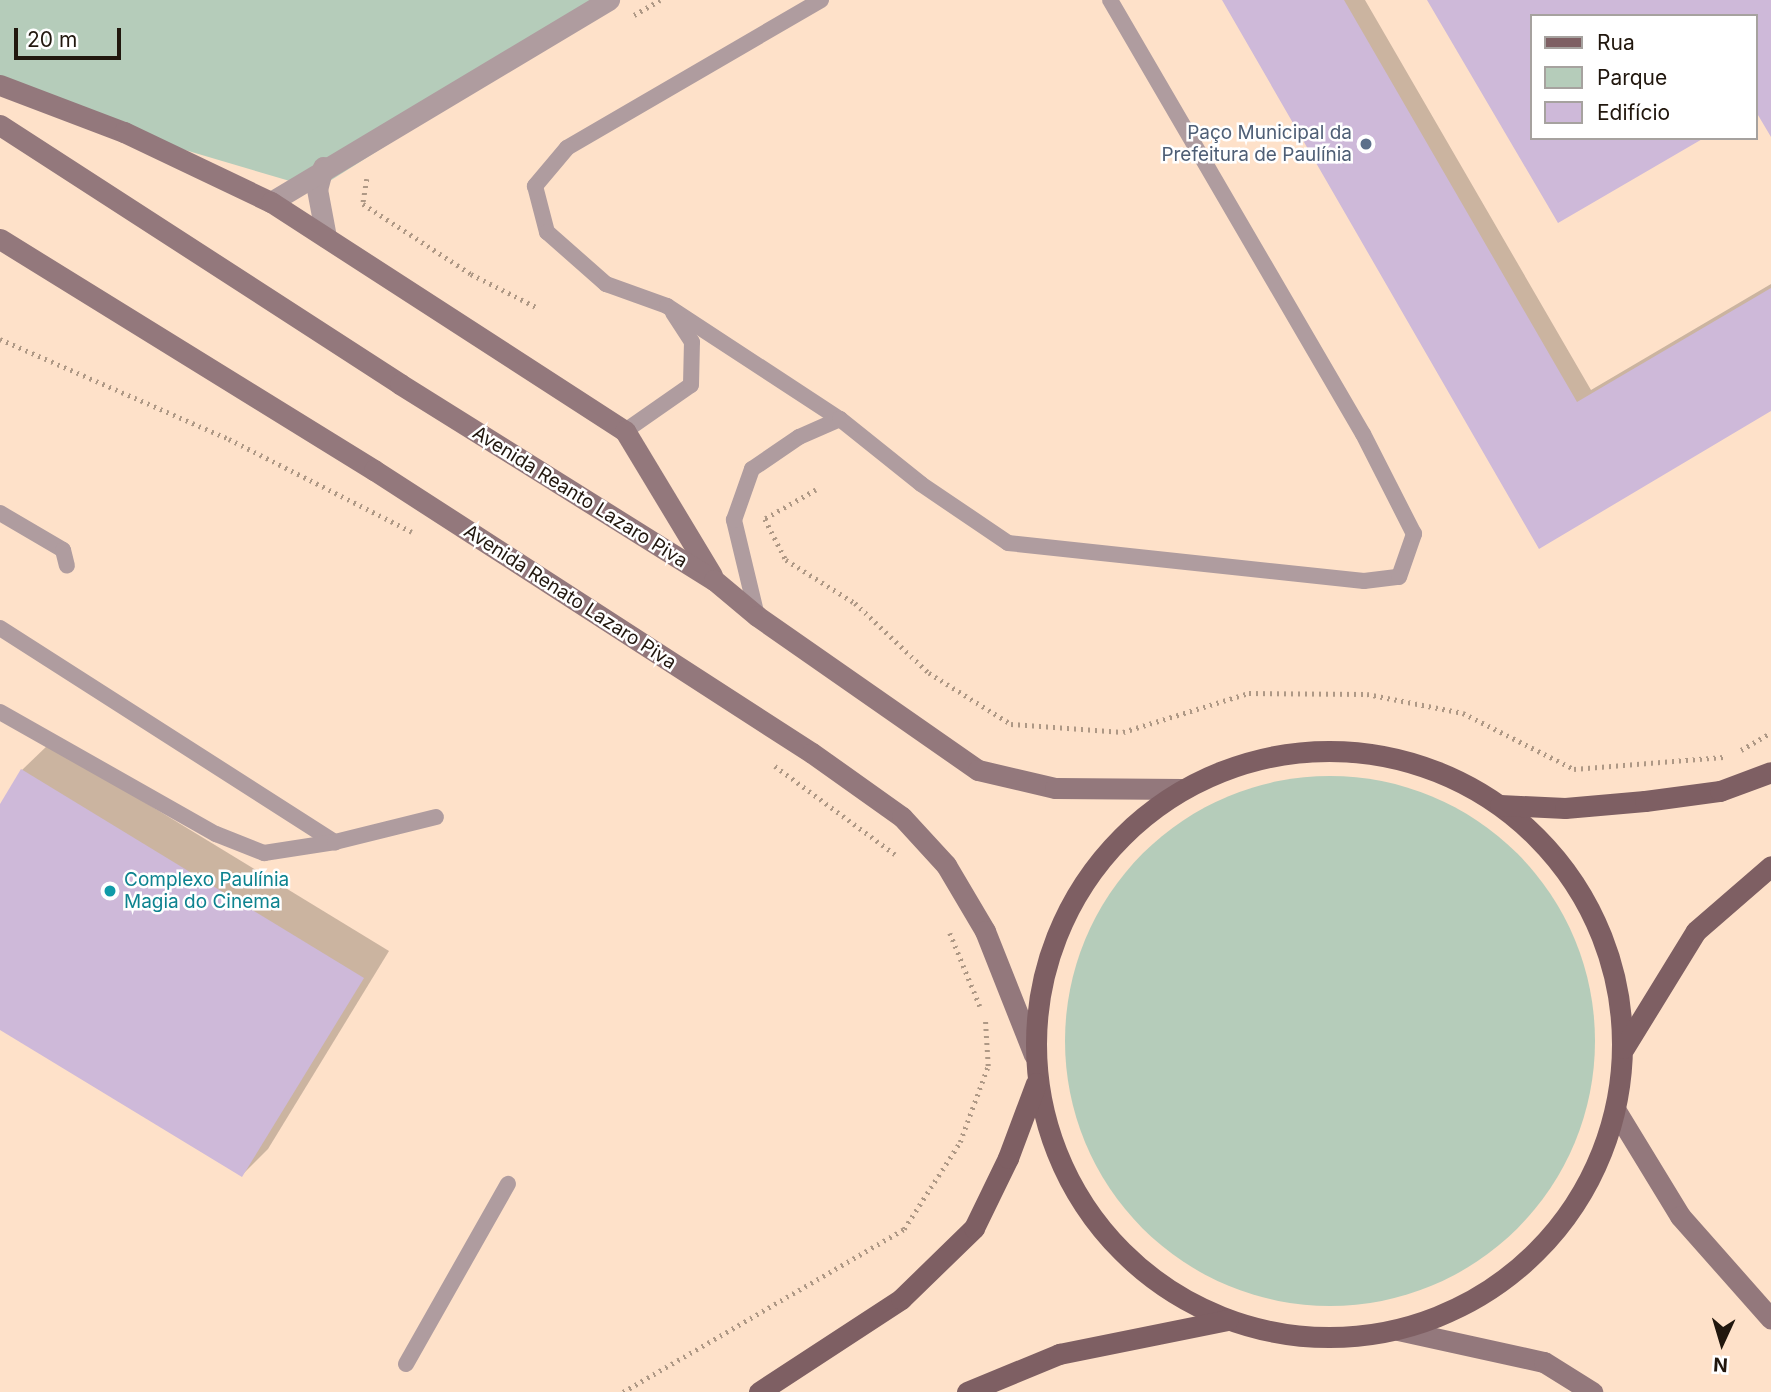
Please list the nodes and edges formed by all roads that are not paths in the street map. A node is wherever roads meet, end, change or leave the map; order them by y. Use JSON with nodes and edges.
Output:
{"nodes":[{"id":1,"x":609,"y":0,"type":"edge"},
{"id":2,"x":821,"y":0,"type":"edge"},
{"id":3,"x":1110,"y":0,"type":"edge"},
{"id":4,"x":0,"y":85,"type":"edge"},
{"id":5,"x":0,"y":125,"type":"edge"},
{"id":6,"x":323,"y":167,"type":"junction"},
{"id":7,"x":271,"y":202,"type":"junction"},
{"id":8,"x":326,"y":237,"type":"junction"},
{"id":9,"x":0,"y":239,"type":"edge"},
{"id":10,"x":667,"y":306,"type":"junction"},
{"id":11,"x":840,"y":419,"type":"junction"},
{"id":12,"x":625,"y":431,"type":"junction"},
{"id":13,"x":0,"y":513,"type":"edge"},
{"id":14,"x":67,"y":566,"type":"dead end"},
{"id":15,"x":714,"y":580,"type":"junction"},
{"id":16,"x":757,"y":616,"type":"junction"},
{"id":17,"x":0,"y":628,"type":"edge"},
{"id":18,"x":0,"y":712,"type":"edge"},
{"id":19,"x":1771,"y":772,"type":"edge"},
{"id":20,"x":1182,"y":789,"type":"junction"},
{"id":21,"x":1500,"y":805,"type":"junction"},
{"id":22,"x":436,"y":817,"type":"dead end"},
{"id":23,"x":335,"y":842,"type":"junction"},
{"id":24,"x":1771,"y":866,"type":"edge"},
{"id":25,"x":1624,"y":1048,"type":"junction"},
{"id":26,"x":1034,"y":1055,"type":"junction"},
{"id":27,"x":1035,"y":1083,"type":"junction"},
{"id":28,"x":1616,"y":1111,"type":"junction"},
{"id":29,"x":508,"y":1184,"type":"dead end"},
{"id":30,"x":1771,"y":1319,"type":"edge"},
{"id":31,"x":1228,"y":1320,"type":"junction"},
{"id":32,"x":1398,"y":1330,"type":"junction"},
{"id":33,"x":406,"y":1364,"type":"dead end"},
{"id":34,"x":759,"y":1392,"type":"edge"},
{"id":35,"x":967,"y":1392,"type":"edge"},
{"id":36,"x":1592,"y":1392,"type":"edge"}],
"edges":[{"from":1,"to":6,"type":"street"},
{"from":2,"to":10,"type":"lane"},
{"from":3,"to":11,"type":"lane"},
{"from":4,"to":7,"type":"main road"},
{"from":5,"to":15,"type":"main road","name":"Avenida Reanto Lazaro Piva"},
{"from":6,"to":7,"type":"street"},
{"from":6,"to":8,"type":"street"},
{"from":7,"to":8,"type":"main road"},
{"from":8,"to":12,"type":"main road"},
{"from":9,"to":26,"type":"main road","name":"Avenida Renato Lazaro Piva"},
{"from":10,"to":11,"type":"lane"},
{"from":10,"to":12,"type":"lane"},
{"from":11,"to":16,"type":"lane"},
{"from":12,"to":15,"type":"main road"},
{"from":13,"to":14,"type":"lane"},
{"from":15,"to":16,"type":"main road","name":"Avenida Reanto Lazaro Piva"},
{"from":16,"to":20,"type":"main road","name":"Avenida Reanto Lazaro Piva"},
{"from":17,"to":23,"type":"lane"},
{"from":18,"to":23,"type":"lane"},
{"from":19,"to":21,"type":"main road"},
{"from":20,"to":21,"type":"main road"},
{"from":20,"to":26,"type":"main road"},
{"from":21,"to":25,"type":"main road"},
{"from":22,"to":23,"type":"lane"},
{"from":24,"to":25,"type":"main road"},
{"from":25,"to":28,"type":"main road"},
{"from":26,"to":27,"type":"main road"},
{"from":27,"to":31,"type":"main road"},
{"from":27,"to":34,"type":"main road"},
{"from":28,"to":30,"type":"main road"},
{"from":28,"to":32,"type":"main road"},
{"from":29,"to":33,"type":"lane"},
{"from":31,"to":32,"type":"main road"},
{"from":31,"to":35,"type":"main road"},
{"from":32,"to":36,"type":"main road"}]}
